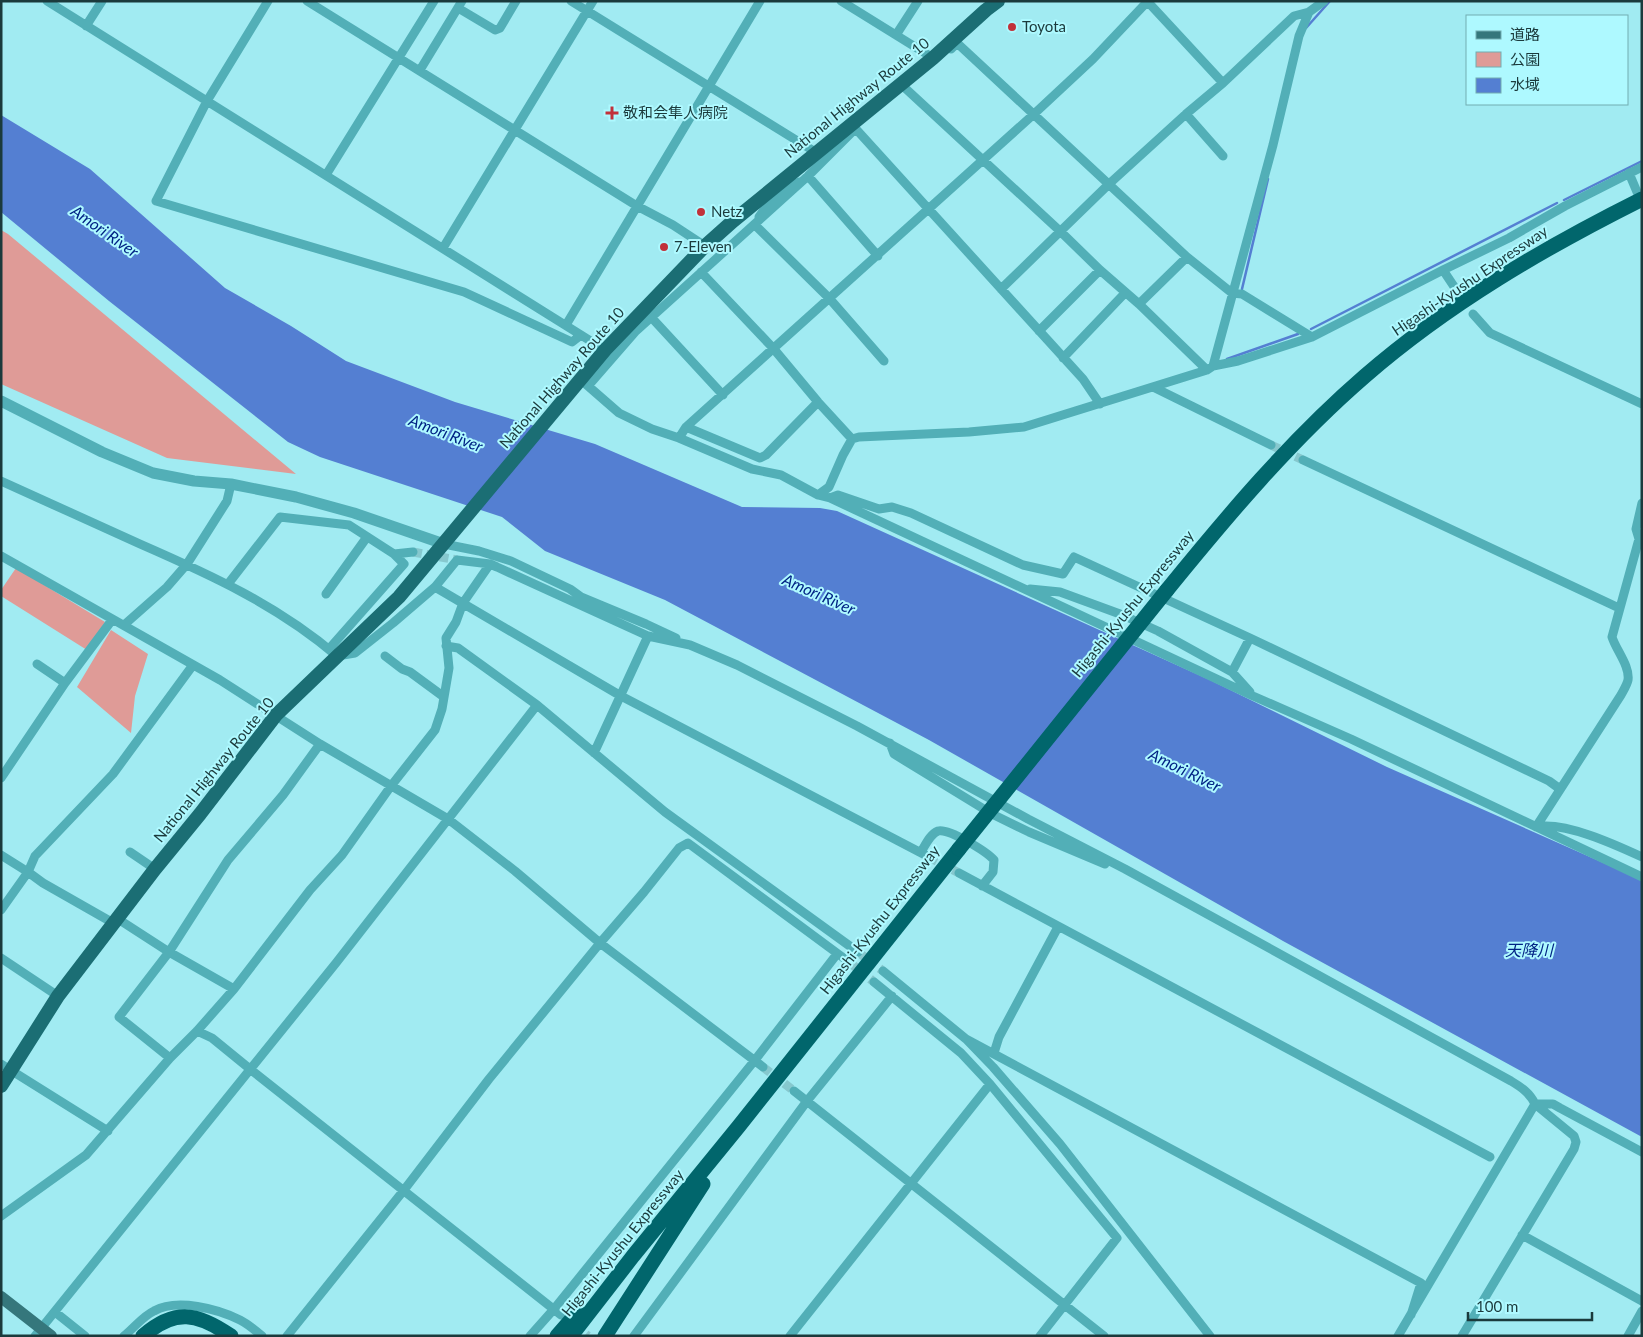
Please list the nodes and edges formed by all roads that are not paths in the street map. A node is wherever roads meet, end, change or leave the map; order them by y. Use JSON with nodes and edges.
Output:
{"nodes":[{"id":1,"x":47,"y":1,"type":"edge"},
{"id":2,"x":102,"y":1,"type":"edge"},
{"id":3,"x":268,"y":1,"type":"edge"},
{"id":4,"x":307,"y":1,"type":"edge"},
{"id":5,"x":434,"y":1,"type":"edge"},
{"id":6,"x":516,"y":1,"type":"edge"},
{"id":7,"x":571,"y":1,"type":"edge"},
{"id":8,"x":594,"y":1,"type":"edge"},
{"id":9,"x":760,"y":1,"type":"edge"},
{"id":10,"x":841,"y":1,"type":"edge"},
{"id":11,"x":918,"y":1,"type":"edge"},
{"id":12,"x":998,"y":1,"type":"edge"},
{"id":13,"x":1147,"y":1,"type":"edge"},
{"id":14,"x":1324,"y":1,"type":"edge"},
{"id":15,"x":460,"y":5,"type":"edge"},
{"id":16,"x":587,"y":12,"type":"junction"},
{"id":17,"x":1309,"y":12,"type":"junction"},
{"id":18,"x":86,"y":26,"type":"junction"},
{"id":19,"x":896,"y":36,"type":"junction"},
{"id":20,"x":399,"y":57,"type":"junction"},
{"id":21,"x":934,"y":58,"type":"junction"},
{"id":22,"x":420,"y":70,"type":"junction"},
{"id":23,"x":1223,"y":83,"type":"junction"},
{"id":24,"x":709,"y":86,"type":"junction"},
{"id":25,"x":904,"y":88,"type":"junction"},
{"id":26,"x":207,"y":100,"type":"junction"},
{"id":27,"x":1034,"y":114,"type":"junction"},
{"id":28,"x":1186,"y":114,"type":"junction"},
{"id":29,"x":855,"y":128,"type":"junction"},
{"id":30,"x":515,"y":130,"type":"junction"},
{"id":31,"x":816,"y":153,"type":"junction"},
{"id":32,"x":1223,"y":156,"type":"dead end"},
{"id":33,"x":982,"y":160,"type":"junction"},
{"id":34,"x":1642,"y":168,"type":"edge"},
{"id":35,"x":1629,"y":174,"type":"junction"},
{"id":36,"x":326,"y":175,"type":"junction"},
{"id":37,"x":808,"y":176,"type":"junction"},
{"id":38,"x":1108,"y":184,"type":"junction"},
{"id":39,"x":773,"y":193,"type":"junction"},
{"id":40,"x":1640,"y":196,"type":"edge"},
{"id":41,"x":637,"y":206,"type":"junction"},
{"id":42,"x":929,"y":208,"type":"junction"},
{"id":43,"x":755,"y":225,"type":"junction"},
{"id":44,"x":1061,"y":232,"type":"junction"},
{"id":45,"x":705,"y":246,"type":"junction"},
{"id":46,"x":443,"y":248,"type":"junction"},
{"id":47,"x":878,"y":256,"type":"junction"},
{"id":48,"x":1187,"y":257,"type":"junction"},
{"id":49,"x":1100,"y":270,"type":"junction"},
{"id":50,"x":1443,"y":270,"type":"junction"},
{"id":51,"x":700,"y":272,"type":"junction"},
{"id":52,"x":1001,"y":289,"type":"junction"},
{"id":53,"x":1457,"y":291,"type":"dead end"},
{"id":54,"x":1125,"y":293,"type":"junction"},
{"id":55,"x":1232,"y":293,"type":"junction"},
{"id":56,"x":829,"y":298,"type":"junction"},
{"id":57,"x":1139,"y":304,"type":"junction"},
{"id":58,"x":1473,"y":314,"type":"dead end"},
{"id":59,"x":651,"y":317,"type":"junction"},
{"id":60,"x":566,"y":325,"type":"junction"},
{"id":61,"x":1039,"y":331,"type":"junction"},
{"id":62,"x":581,"y":335,"type":"junction"},
{"id":63,"x":1312,"y":337,"type":"junction"},
{"id":64,"x":773,"y":348,"type":"junction"},
{"id":65,"x":605,"y":350,"type":"junction"},
{"id":66,"x":1064,"y":358,"type":"junction"},
{"id":67,"x":884,"y":361,"type":"dead end"},
{"id":68,"x":1210,"y":368,"type":"junction"},
{"id":69,"x":580,"y":385,"type":"junction"},
{"id":70,"x":1153,"y":387,"type":"junction"},
{"id":71,"x":723,"y":395,"type":"junction"},
{"id":72,"x":1,"y":401,"type":"edge"},
{"id":73,"x":818,"y":402,"type":"junction"},
{"id":74,"x":1100,"y":404,"type":"junction"},
{"id":75,"x":1642,"y":404,"type":"edge"},
{"id":76,"x":686,"y":427,"type":"junction"},
{"id":77,"x":679,"y":438,"type":"junction"},
{"id":78,"x":852,"y":439,"type":"junction"},
{"id":79,"x":1271,"y":445,"type":"tunnel mouth"},
{"id":80,"x":1303,"y":460,"type":"tunnel mouth"},
{"id":81,"x":1,"y":481,"type":"edge"},
{"id":82,"x":232,"y":484,"type":"junction"},
{"id":83,"x":818,"y":495,"type":"junction"},
{"id":84,"x":830,"y":498,"type":"junction"},
{"id":85,"x":1642,"y":504,"type":"edge"},
{"id":86,"x":354,"y":513,"type":"junction"},
{"id":87,"x":350,"y":525,"type":"junction"},
{"id":88,"x":367,"y":537,"type":"junction"},
{"id":89,"x":444,"y":544,"type":"junction"},
{"id":90,"x":413,"y":552,"type":"tunnel mouth"},
{"id":91,"x":394,"y":554,"type":"junction"},
{"id":92,"x":1,"y":556,"type":"edge"},
{"id":93,"x":502,"y":558,"type":"junction"},
{"id":94,"x":187,"y":564,"type":"junction"},
{"id":95,"x":490,"y":564,"type":"junction"},
{"id":96,"x":520,"y":577,"type":"junction"},
{"id":97,"x":228,"y":584,"type":"junction"},
{"id":98,"x":435,"y":587,"type":"junction"},
{"id":99,"x":1022,"y":589,"type":"junction"},
{"id":100,"x":326,"y":594,"type":"dead end"},
{"id":101,"x":463,"y":603,"type":"junction"},
{"id":102,"x":1619,"y":608,"type":"junction"},
{"id":103,"x":112,"y":620,"type":"junction"},
{"id":104,"x":124,"y":625,"type":"junction"},
{"id":105,"x":648,"y":636,"type":"junction"},
{"id":106,"x":1250,"y":638,"type":"junction"},
{"id":107,"x":690,"y":645,"type":"junction"},
{"id":108,"x":446,"y":646,"type":"junction"},
{"id":109,"x":333,"y":653,"type":"junction"},
{"id":110,"x":385,"y":656,"type":"dead end"},
{"id":111,"x":37,"y":664,"type":"dead end"},
{"id":112,"x":193,"y":665,"type":"junction"},
{"id":113,"x":1232,"y":672,"type":"junction"},
{"id":114,"x":65,"y":683,"type":"junction"},
{"id":115,"x":621,"y":696,"type":"junction"},
{"id":116,"x":1253,"y":696,"type":"junction"},
{"id":117,"x":444,"y":697,"type":"junction"},
{"id":118,"x":537,"y":705,"type":"junction"},
{"id":119,"x":276,"y":715,"type":"junction"},
{"id":120,"x":320,"y":744,"type":"junction"},
{"id":121,"x":594,"y":753,"type":"junction"},
{"id":122,"x":1,"y":778,"type":"edge"},
{"id":123,"x":391,"y":786,"type":"junction"},
{"id":124,"x":1560,"y":789,"type":"junction"},
{"id":125,"x":448,"y":819,"type":"junction"},
{"id":126,"x":1536,"y":827,"type":"junction"},
{"id":127,"x":130,"y":852,"type":"dead end"},
{"id":128,"x":1,"y":855,"type":"edge"},
{"id":129,"x":1642,"y":857,"type":"edge"},
{"id":130,"x":155,"y":869,"type":"junction"},
{"id":131,"x":28,"y":872,"type":"junction"},
{"id":132,"x":959,"y":874,"type":"tunnel mouth"},
{"id":133,"x":1642,"y":877,"type":"edge"},
{"id":134,"x":982,"y":886,"type":"junction"},
{"id":135,"x":1,"y":910,"type":"edge"},
{"id":136,"x":117,"y":921,"type":"junction"},
{"id":137,"x":1058,"y":927,"type":"junction"},
{"id":138,"x":600,"y":943,"type":"junction"},
{"id":139,"x":169,"y":952,"type":"junction"},
{"id":140,"x":837,"y":954,"type":"junction"},
{"id":141,"x":1,"y":958,"type":"edge"},
{"id":142,"x":883,"y":971,"type":"tunnel mouth"},
{"id":143,"x":874,"y":982,"type":"tunnel mouth"},
{"id":144,"x":234,"y":989,"type":"junction"},
{"id":145,"x":58,"y":996,"type":"junction"},
{"id":146,"x":892,"y":996,"type":"junction"},
{"id":147,"x":197,"y":1031,"type":"junction"},
{"id":148,"x":966,"y":1039,"type":"junction"},
{"id":149,"x":800,"y":1051,"type":"junction"},
{"id":150,"x":994,"y":1053,"type":"junction"},
{"id":151,"x":170,"y":1058,"type":"junction"},
{"id":152,"x":755,"y":1060,"type":"junction"},
{"id":153,"x":6,"y":1067,"type":"edge"},
{"id":154,"x":763,"y":1067,"type":"tunnel mouth"},
{"id":155,"x":250,"y":1070,"type":"junction"},
{"id":156,"x":990,"y":1084,"type":"junction"},
{"id":157,"x":1,"y":1086,"type":"edge"},
{"id":158,"x":794,"y":1091,"type":"tunnel mouth"},
{"id":159,"x":807,"y":1101,"type":"junction"},
{"id":160,"x":1535,"y":1104,"type":"junction"},
{"id":161,"x":739,"y":1126,"type":"junction"},
{"id":162,"x":108,"y":1131,"type":"junction"},
{"id":163,"x":1642,"y":1152,"type":"edge"},
{"id":164,"x":1490,"y":1157,"type":"dead end"},
{"id":165,"x":911,"y":1183,"type":"junction"},
{"id":166,"x":404,"y":1190,"type":"junction"},
{"id":167,"x":1,"y":1216,"type":"edge"},
{"id":168,"x":1522,"y":1235,"type":"junction"},
{"id":169,"x":633,"y":1256,"type":"junction"},
{"id":170,"x":1,"y":1297,"type":"edge"},
{"id":171,"x":1642,"y":1301,"type":"edge"},
{"id":172,"x":1065,"y":1305,"type":"junction"},
{"id":173,"x":1642,"y":1311,"type":"edge"},
{"id":174,"x":55,"y":1312,"type":"junction"},
{"id":175,"x":558,"y":1312,"type":"junction"},
{"id":176,"x":1411,"y":1315,"type":"junction"},
{"id":177,"x":43,"y":1333,"type":"edge"},
{"id":178,"x":85,"y":1336,"type":"edge"},
{"id":179,"x":124,"y":1336,"type":"edge"},
{"id":180,"x":143,"y":1336,"type":"edge"},
{"id":181,"x":154,"y":1336,"type":"edge"},
{"id":182,"x":214,"y":1336,"type":"edge"},
{"id":183,"x":232,"y":1336,"type":"edge"},
{"id":184,"x":262,"y":1336,"type":"edge"},
{"id":185,"x":287,"y":1336,"type":"edge"},
{"id":186,"x":530,"y":1336,"type":"edge"},
{"id":187,"x":557,"y":1336,"type":"edge"},
{"id":188,"x":572,"y":1336,"type":"edge"},
{"id":189,"x":584,"y":1336,"type":"edge"},
{"id":190,"x":605,"y":1336,"type":"edge"},
{"id":191,"x":634,"y":1336,"type":"edge"},
{"id":192,"x":790,"y":1336,"type":"edge"},
{"id":193,"x":1040,"y":1336,"type":"edge"},
{"id":194,"x":1104,"y":1336,"type":"edge"},
{"id":195,"x":1210,"y":1336,"type":"edge"},
{"id":196,"x":1398,"y":1336,"type":"edge"},
{"id":197,"x":1462,"y":1336,"type":"edge"},
{"id":198,"x":1628,"y":1336,"type":"edge"}],
"edges":[{"from":1,"to":18,"type":"street"},
{"from":2,"to":18,"type":"street"},
{"from":3,"to":26,"type":"street"},
{"from":4,"to":20,"type":"street"},
{"from":5,"to":20,"type":"street"},
{"from":6,"to":15,"type":"street"},
{"from":7,"to":16,"type":"street"},
{"from":8,"to":16,"type":"street"},
{"from":9,"to":24,"type":"street"},
{"from":10,"to":19,"type":"street"},
{"from":11,"to":19,"type":"street"},
{"from":12,"to":21,"type":"highway","name":"National Highway Route 10"},
{"from":13,"to":23,"type":"street"},
{"from":13,"to":27,"type":"street"},
{"from":14,"to":17,"type":"street"},
{"from":15,"to":22,"type":"street"},
{"from":16,"to":24,"type":"street"},
{"from":16,"to":30,"type":"street"},
{"from":17,"to":23,"type":"street"},
{"from":17,"to":55,"type":"street"},
{"from":18,"to":26,"type":"street"},
{"from":19,"to":21,"type":"street"},
{"from":20,"to":22,"type":"street"},
{"from":20,"to":36,"type":"street"},
{"from":21,"to":31,"type":"highway","name":"National Highway Route 10"},
{"from":22,"to":30,"type":"street"},
{"from":23,"to":28,"type":"street"},
{"from":24,"to":31,"type":"street"},
{"from":24,"to":41,"type":"street"},
{"from":25,"to":27,"type":"street"},
{"from":25,"to":29,"type":"street"},
{"from":25,"to":33,"type":"street"},
{"from":26,"to":36,"type":"street"},
{"from":26,"to":62,"type":"street"},
{"from":27,"to":33,"type":"street"},
{"from":27,"to":38,"type":"street"},
{"from":28,"to":32,"type":"street"},
{"from":28,"to":38,"type":"street"},
{"from":29,"to":37,"type":"street"},
{"from":29,"to":42,"type":"street"},
{"from":30,"to":41,"type":"street"},
{"from":30,"to":46,"type":"street"},
{"from":31,"to":39,"type":"highway","name":"National Highway Route 10"},
{"from":33,"to":42,"type":"street"},
{"from":33,"to":44,"type":"street"},
{"from":34,"to":35,"type":"street"},
{"from":35,"to":40,"type":"street"},
{"from":35,"to":50,"type":"street"},
{"from":36,"to":46,"type":"street"},
{"from":37,"to":39,"type":"street"},
{"from":37,"to":43,"type":"street"},
{"from":37,"to":47,"type":"street"},
{"from":38,"to":44,"type":"street"},
{"from":38,"to":48,"type":"street"},
{"from":39,"to":43,"type":"street"},
{"from":39,"to":45,"type":"highway","name":"National Highway Route 10"},
{"from":40,"to":149,"type":"highway","name":"Higashi-Kyushu Expressway","bridge":true},
{"from":41,"to":45,"type":"street"},
{"from":41,"to":60,"type":"street"},
{"from":42,"to":47,"type":"street"},
{"from":42,"to":52,"type":"street"},
{"from":43,"to":51,"type":"street"},
{"from":43,"to":56,"type":"street"},
{"from":44,"to":49,"type":"street"},
{"from":44,"to":52,"type":"street"},
{"from":45,"to":65,"type":"highway","name":"National Highway Route 10"},
{"from":46,"to":60,"type":"street"},
{"from":47,"to":56,"type":"street"},
{"from":48,"to":55,"type":"street"},
{"from":48,"to":57,"type":"street"},
{"from":49,"to":54,"type":"street"},
{"from":49,"to":61,"type":"street"},
{"from":50,"to":53,"type":"street"},
{"from":50,"to":63,"type":"street"},
{"from":51,"to":59,"type":"street"},
{"from":51,"to":64,"type":"street"},
{"from":52,"to":61,"type":"street"},
{"from":54,"to":57,"type":"street"},
{"from":54,"to":66,"type":"street"},
{"from":55,"to":63,"type":"street"},
{"from":55,"to":68,"type":"street"},
{"from":56,"to":64,"type":"street"},
{"from":56,"to":67,"type":"street"},
{"from":57,"to":68,"type":"street"},
{"from":58,"to":75,"type":"street"},
{"from":59,"to":69,"type":"street"},
{"from":59,"to":71,"type":"street"},
{"from":60,"to":62,"type":"street"},
{"from":61,"to":66,"type":"street"},
{"from":62,"to":65,"type":"street"},
{"from":63,"to":68,"type":"street"},
{"from":64,"to":71,"type":"street"},
{"from":64,"to":73,"type":"street"},
{"from":65,"to":69,"type":"highway","name":"National Highway Route 10"},
{"from":66,"to":74,"type":"street"},
{"from":68,"to":70,"type":"street"},
{"from":69,"to":77,"type":"street"},
{"from":69,"to":89,"type":"highway","name":"National Highway Route 10"},
{"from":70,"to":74,"type":"street"},
{"from":70,"to":79,"type":"street"},
{"from":71,"to":76,"type":"street"},
{"from":72,"to":82,"type":"street"},
{"from":73,"to":76,"type":"street"},
{"from":73,"to":78,"type":"street"},
{"from":74,"to":78,"type":"street"},
{"from":76,"to":77,"type":"street"},
{"from":77,"to":83,"type":"street"},
{"from":78,"to":83,"type":"street"},
{"from":80,"to":102,"type":"street"},
{"from":81,"to":94,"type":"street"},
{"from":82,"to":86,"type":"street"},
{"from":82,"to":94,"type":"street"},
{"from":83,"to":84,"type":"street"},
{"from":84,"to":99,"type":"street"},
{"from":84,"to":106,"type":"street"},
{"from":85,"to":102,"type":"street"},
{"from":86,"to":87,"type":"street"},
{"from":86,"to":89,"type":"street"},
{"from":87,"to":88,"type":"street"},
{"from":87,"to":97,"type":"street"},
{"from":88,"to":91,"type":"street"},
{"from":88,"to":100,"type":"street"},
{"from":89,"to":93,"type":"street"},
{"from":89,"to":109,"type":"highway","name":"National Highway Route 10"},
{"from":90,"to":91,"type":"street"},
{"from":91,"to":109,"type":"street"},
{"from":92,"to":103,"type":"street"},
{"from":93,"to":96,"type":"street"},
{"from":93,"to":107,"type":"street"},
{"from":94,"to":97,"type":"street"},
{"from":94,"to":104,"type":"street"},
{"from":95,"to":96,"type":"street"},
{"from":95,"to":98,"type":"street"},
{"from":95,"to":101,"type":"street"},
{"from":96,"to":105,"type":"street"},
{"from":97,"to":109,"type":"street"},
{"from":98,"to":101,"type":"street"},
{"from":98,"to":109,"type":"street"},
{"from":99,"to":113,"type":"street"},
{"from":99,"to":116,"type":"street"},
{"from":101,"to":108,"type":"street"},
{"from":101,"to":115,"type":"street"},
{"from":102,"to":124,"type":"street"},
{"from":103,"to":104,"type":"street"},
{"from":103,"to":114,"type":"street"},
{"from":104,"to":112,"type":"street"},
{"from":105,"to":107,"type":"street"},
{"from":105,"to":115,"type":"street"},
{"from":106,"to":113,"type":"street"},
{"from":106,"to":124,"type":"street"},
{"from":107,"to":160,"type":"street"},
{"from":108,"to":117,"type":"street"},
{"from":108,"to":118,"type":"street"},
{"from":109,"to":119,"type":"highway","name":"National Highway Route 10"},
{"from":110,"to":117,"type":"street"},
{"from":111,"to":114,"type":"street"},
{"from":112,"to":119,"type":"street"},
{"from":112,"to":131,"type":"street"},
{"from":113,"to":116,"type":"street"},
{"from":114,"to":122,"type":"street"},
{"from":115,"to":121,"type":"street"},
{"from":115,"to":134,"type":"street"},
{"from":116,"to":126,"type":"street"},
{"from":117,"to":123,"type":"street"},
{"from":118,"to":121,"type":"street"},
{"from":118,"to":125,"type":"street"},
{"from":119,"to":120,"type":"street"},
{"from":119,"to":130,"type":"highway","name":"National Highway Route 10"},
{"from":120,"to":123,"type":"street"},
{"from":120,"to":139,"type":"street"},
{"from":121,"to":140,"type":"street"},
{"from":123,"to":125,"type":"street"},
{"from":123,"to":144,"type":"street"},
{"from":124,"to":126,"type":"street"},
{"from":125,"to":138,"type":"street"},
{"from":125,"to":155,"type":"street"},
{"from":126,"to":129,"type":"street"},
{"from":126,"to":133,"type":"street"},
{"from":127,"to":130,"type":"street"},
{"from":128,"to":131,"type":"street"},
{"from":130,"to":136,"type":"highway","name":"National Highway Route 10"},
{"from":131,"to":135,"type":"street"},
{"from":131,"to":136,"type":"street"},
{"from":132,"to":134,"type":"street"},
{"from":134,"to":137,"type":"street"},
{"from":136,"to":139,"type":"street"},
{"from":136,"to":145,"type":"highway","name":"National Highway Route 10"},
{"from":137,"to":150,"type":"street"},
{"from":137,"to":164,"type":"street"},
{"from":138,"to":140,"type":"street"},
{"from":138,"to":152,"type":"street"},
{"from":138,"to":166,"type":"street"},
{"from":139,"to":144,"type":"street"},
{"from":139,"to":151,"type":"street"},
{"from":140,"to":152,"type":"street"},
{"from":141,"to":145,"type":"street"},
{"from":142,"to":148,"type":"street"},
{"from":143,"to":146,"type":"street"},
{"from":144,"to":147,"type":"street"},
{"from":145,"to":153,"type":"highway","name":"National Highway Route 10"},
{"from":146,"to":156,"type":"street"},
{"from":146,"to":159,"type":"street"},
{"from":147,"to":151,"type":"street"},
{"from":147,"to":155,"type":"street"},
{"from":148,"to":150,"type":"street"},
{"from":148,"to":195,"type":"street"},
{"from":149,"to":161,"type":"highway","name":"Higashi-Kyushu Expressway"},
{"from":149,"to":190,"type":"highway"},
{"from":150,"to":176,"type":"street"},
{"from":151,"to":162,"type":"street"},
{"from":152,"to":154,"type":"street"},
{"from":152,"to":175,"type":"street"},
{"from":153,"to":157,"type":"highway","name":"National Highway Route 10"},
{"from":153,"to":162,"type":"street"},
{"from":155,"to":166,"type":"street"},
{"from":155,"to":174,"type":"street"},
{"from":156,"to":165,"type":"street"},
{"from":156,"to":172,"type":"street"},
{"from":158,"to":159,"type":"street"},
{"from":159,"to":165,"type":"street"},
{"from":159,"to":191,"type":"street"},
{"from":160,"to":163,"type":"street"},
{"from":160,"to":168,"type":"street"},
{"from":160,"to":176,"type":"street"},
{"from":161,"to":169,"type":"highway","name":"Higashi-Kyushu Expressway"},
{"from":161,"to":189,"type":"highway","name":"Higashi-Kyushu Expressway"},
{"from":162,"to":167,"type":"street"},
{"from":165,"to":172,"type":"street"},
{"from":165,"to":192,"type":"street"},
{"from":166,"to":175,"type":"street"},
{"from":166,"to":185,"type":"street"},
{"from":168,"to":171,"type":"street"},
{"from":168,"to":197,"type":"street"},
{"from":169,"to":187,"type":"highway"},
{"from":169,"to":188,"type":"highway","name":"Higashi-Kyushu Expressway"},
{"from":170,"to":177,"type":"main road"},
{"from":172,"to":193,"type":"street"},
{"from":172,"to":194,"type":"street"},
{"from":173,"to":198,"type":"street"},
{"from":174,"to":177,"type":"street"},
{"from":174,"to":178,"type":"street"},
{"from":175,"to":186,"type":"street"},
{"from":176,"to":196,"type":"street"},
{"from":179,"to":184,"type":"street"},
{"from":180,"to":183,"type":"highway"},
{"from":181,"to":182,"type":"highway"}]}
